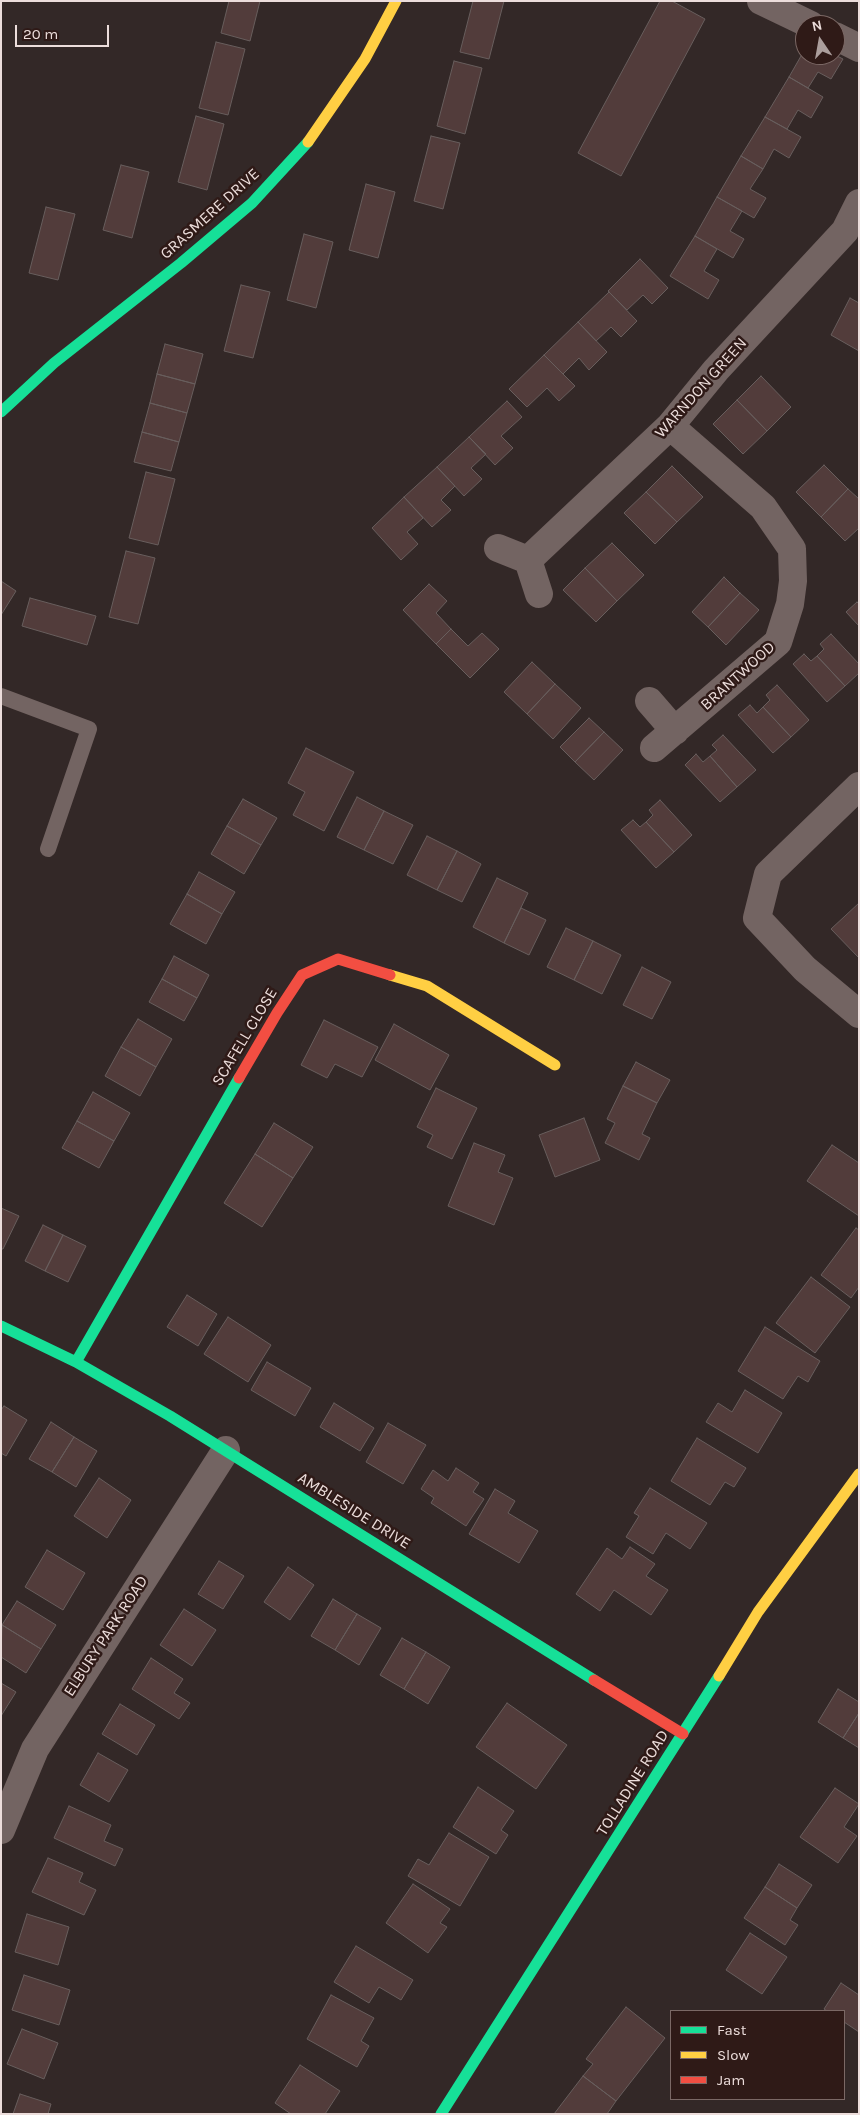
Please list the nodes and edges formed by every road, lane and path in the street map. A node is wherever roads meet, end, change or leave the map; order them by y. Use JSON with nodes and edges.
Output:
{"nodes":[{"id":1,"x":396,"y":1,"type":"edge"},
{"id":2,"x":761,"y":1,"type":"edge"},
{"id":3,"x":795,"y":17,"type":"edge"},
{"id":4,"x":845,"y":41,"type":"edge"},
{"id":5,"x":859,"y":48,"type":"edge"},
{"id":6,"x":859,"y":203,"type":"edge"},
{"id":7,"x":852,"y":235,"type":"edge"},
{"id":8,"x":1,"y":412,"type":"edge"},
{"id":9,"x":670,"y":426,"type":"junction"},
{"id":10,"x":498,"y":548,"type":"dead end"},
{"id":11,"x":528,"y":560,"type":"junction"},
{"id":12,"x":539,"y":594,"type":"dead end"},
{"id":13,"x":1,"y":696,"type":"edge"},
{"id":14,"x":649,"y":701,"type":"dead end"},
{"id":15,"x":675,"y":731,"type":"junction"},
{"id":16,"x":654,"y":748,"type":"dead end"},
{"id":17,"x":859,"y":786,"type":"edge"},
{"id":18,"x":48,"y":849,"type":"dead end"},
{"id":19,"x":859,"y":1014,"type":"edge"},
{"id":20,"x":555,"y":1065,"type":"dead end"},
{"id":21,"x":1,"y":1326,"type":"edge"},
{"id":22,"x":76,"y":1362,"type":"junction"},
{"id":23,"x":226,"y":1450,"type":"junction"},
{"id":24,"x":859,"y":1474,"type":"edge"},
{"id":25,"x":683,"y":1734,"type":"junction"},
{"id":26,"x":1,"y":1830,"type":"edge"},
{"id":27,"x":442,"y":2114,"type":"edge"}],
"edges":[{"from":1,"to":8,"type":"street","name":"GRASMERE DRIVE"},
{"from":2,"to":3,"type":"street"},
{"from":4,"to":5,"type":"street"},
{"from":6,"to":7,"type":"street","name":"WARNDON GREEN"},
{"from":7,"to":9,"type":"street","name":"WARNDON GREEN"},
{"from":9,"to":11,"type":"street","name":"WARNDON GREEN"},
{"from":9,"to":15,"type":"street","name":"BRANTWOOD"},
{"from":10,"to":11,"type":"street"},
{"from":11,"to":12,"type":"street"},
{"from":13,"to":18,"type":"lane"},
{"from":14,"to":15,"type":"street"},
{"from":15,"to":16,"type":"street","name":"BRANTWOOD"},
{"from":17,"to":19,"type":"street"},
{"from":20,"to":22,"type":"street","name":"SCAFELL CLOSE"},
{"from":21,"to":22,"type":"street","name":"AMBLESIDE DRIVE"},
{"from":22,"to":23,"type":"street","name":"AMBLESIDE DRIVE"},
{"from":23,"to":25,"type":"street","name":"AMBLESIDE DRIVE"},
{"from":23,"to":26,"type":"street","name":"ELBURY PARK ROAD"},
{"from":24,"to":25,"type":"street","name":"TOLLADINE ROAD"},
{"from":25,"to":27,"type":"street","name":"TOLLADINE ROAD"}]}
